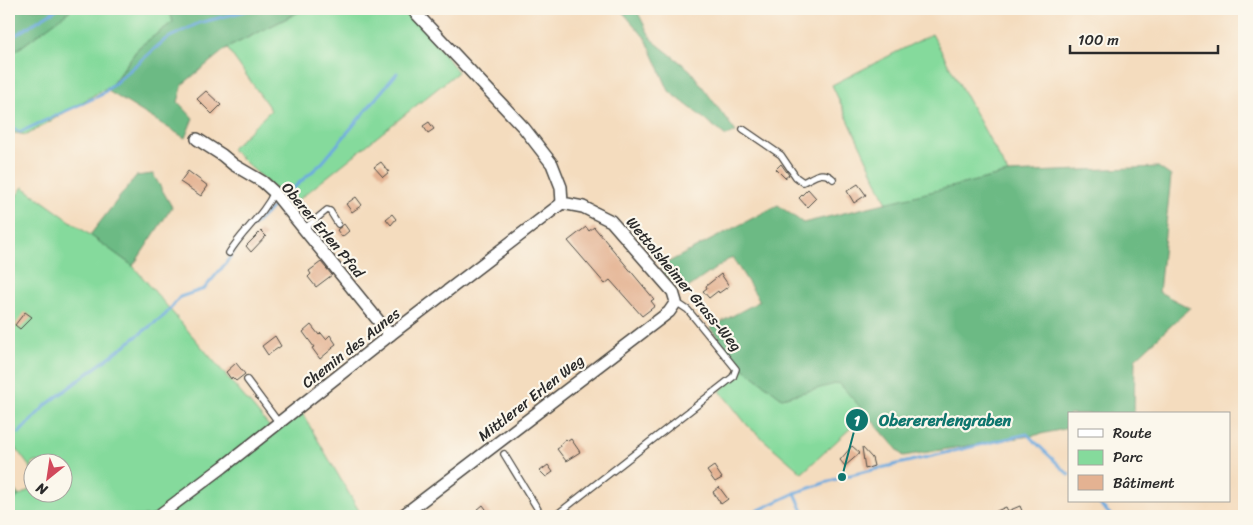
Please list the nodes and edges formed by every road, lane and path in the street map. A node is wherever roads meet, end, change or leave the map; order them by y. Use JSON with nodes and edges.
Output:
{"nodes":[{"id":1,"x":412,"y":9,"type":"edge"},
{"id":2,"x":743,"y":129,"type":"dead end"},
{"id":3,"x":197,"y":139,"type":"dead end"},
{"id":4,"x":833,"y":179,"type":"dead end"},
{"id":5,"x":274,"y":192,"type":"junction"},
{"id":6,"x":562,"y":203,"type":"junction"},
{"id":7,"x":338,"y":224,"type":"dead end"},
{"id":8,"x":304,"y":229,"type":"junction"},
{"id":9,"x":230,"y":253,"type":"dead end"},
{"id":10,"x":676,"y":302,"type":"junction"},
{"id":11,"x":390,"y":335,"type":"junction"},
{"id":12,"x":247,"y":380,"type":"dead end"},
{"id":13,"x":279,"y":424,"type":"junction"},
{"id":14,"x":504,"y":454,"type":"dead end"},
{"id":15,"x":158,"y":516,"type":"edge"},
{"id":16,"x":402,"y":516,"type":"edge"},
{"id":17,"x":542,"y":516,"type":"edge"},
{"id":18,"x":555,"y":516,"type":"edge"}],
"edges":[{"from":1,"to":6,"type":"street"},
{"from":2,"to":4,"type":"lane"},
{"from":3,"to":5,"type":"street","name":"Oberer Erlen Pfad"},
{"from":5,"to":8,"type":"street","name":"Oberer Erlen Pfad"},
{"from":5,"to":9,"type":"lane"},
{"from":6,"to":10,"type":"street","name":"Wettolsheimer Grass-Weg"},
{"from":6,"to":11,"type":"street","name":"Chemin des Aunes"},
{"from":7,"to":8,"type":"lane"},
{"from":8,"to":11,"type":"street","name":"Oberer Erlen Pfad"},
{"from":10,"to":16,"type":"street","name":"Mittlerer Erlen Weg"},
{"from":10,"to":18,"type":"lane","name":"Wettolsheimer Grass-Weg"},
{"from":11,"to":13,"type":"street","name":"Chemin des Aunes"},
{"from":12,"to":13,"type":"lane"},
{"from":13,"to":15,"type":"street","name":"Chemin des Aunes"},
{"from":14,"to":17,"type":"lane"}]}
